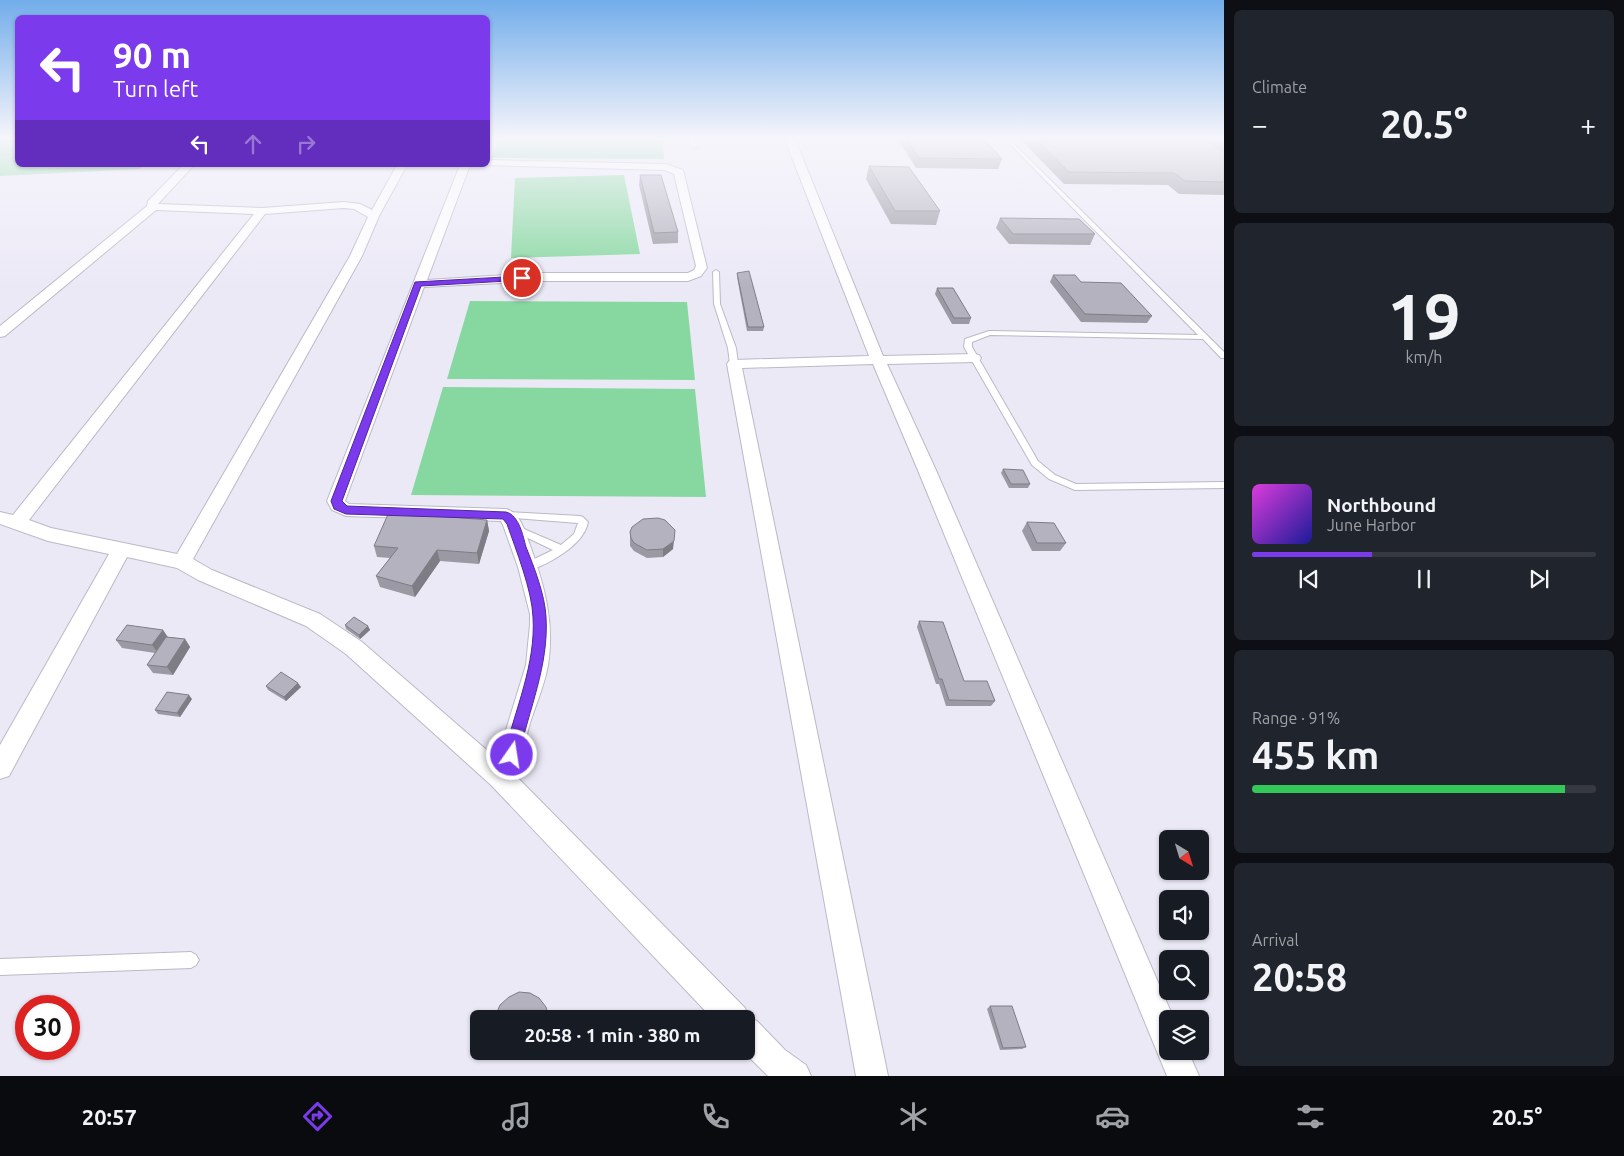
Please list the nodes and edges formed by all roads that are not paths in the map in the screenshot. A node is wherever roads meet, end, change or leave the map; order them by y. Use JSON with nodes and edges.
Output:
{"nodes":[{"id":1,"x":168,"y":187,"type":"edge"},
{"id":2,"x":390,"y":187,"type":"edge"},
{"id":3,"x":456,"y":187,"type":"edge"},
{"id":4,"x":683,"y":187,"type":"edge"},
{"id":5,"x":809,"y":187,"type":"edge"},
{"id":6,"x":1055,"y":187,"type":"edge"},
{"id":7,"x":153,"y":206,"type":"junction"},
{"id":8,"x":262,"y":210,"type":"junction"},
{"id":9,"x":374,"y":216,"type":"junction"},
{"id":10,"x":716,"y":272,"type":"dead end"},
{"id":11,"x":418,"y":284,"type":"junction"},
{"id":12,"x":0,"y":333,"type":"edge"},
{"id":13,"x":1205,"y":338,"type":"junction"},
{"id":14,"x":1224,"y":356,"type":"edge"},
{"id":15,"x":974,"y":358,"type":"junction"},
{"id":16,"x":878,"y":360,"type":"junction"},
{"id":17,"x":734,"y":364,"type":"junction"},
{"id":18,"x":1224,"y":485,"type":"edge"},
{"id":19,"x":9,"y":520,"type":"edge"},
{"id":20,"x":510,"y":522,"type":"junction"},
{"id":21,"x":561,"y":548,"type":"junction"},
{"id":22,"x":121,"y":550,"type":"junction"},
{"id":23,"x":182,"y":562,"type":"junction"},
{"id":24,"x":528,"y":567,"type":"junction"},
{"id":25,"x":0,"y":768,"type":"edge"},
{"id":26,"x":500,"y":777,"type":"junction"},
{"id":27,"x":191,"y":960,"type":"dead end"},
{"id":28,"x":0,"y":967,"type":"edge"},
{"id":29,"x":725,"y":1010,"type":"edge"},
{"id":30,"x":1159,"y":1019,"type":"edge"},
{"id":31,"x":755,"y":1042,"type":"edge"},
{"id":32,"x":1176,"y":1060,"type":"edge"},
{"id":33,"x":780,"y":1071,"type":"edge"},
{"id":34,"x":872,"y":1076,"type":"edge"},
{"id":35,"x":1183,"y":1076,"type":"edge"}],
"edges":[{"from":1,"to":7,"type":"street"},
{"from":2,"to":9,"type":"street"},
{"from":3,"to":11,"type":"street"},
{"from":4,"to":11,"type":"street"},
{"from":5,"to":16,"type":"street"},
{"from":6,"to":13,"type":"lane"},
{"from":7,"to":8,"type":"street"},
{"from":7,"to":12,"type":"street"},
{"from":8,"to":9,"type":"street"},
{"from":8,"to":19,"type":"street"},
{"from":9,"to":23,"type":"street"},
{"from":10,"to":17,"type":"lane"},
{"from":11,"to":20,"type":"street"},
{"from":13,"to":14,"type":"lane"},
{"from":13,"to":15,"type":"lane"},
{"from":15,"to":16,"type":"street"},
{"from":15,"to":18,"type":"lane"},
{"from":16,"to":17,"type":"street"},
{"from":16,"to":30,"type":"street"},
{"from":17,"to":34,"type":"street"},
{"from":19,"to":22,"type":"street"},
{"from":20,"to":21,"type":"lane"},
{"from":20,"to":21,"type":"lane"},
{"from":20,"to":24,"type":"street"},
{"from":21,"to":24,"type":"lane"},
{"from":22,"to":23,"type":"street"},
{"from":22,"to":25,"type":"street"},
{"from":23,"to":26,"type":"street"},
{"from":24,"to":26,"type":"street"},
{"from":26,"to":29,"type":"street"},
{"from":27,"to":28,"type":"lane"},
{"from":31,"to":33,"type":"street"},
{"from":32,"to":35,"type":"street"}]}
